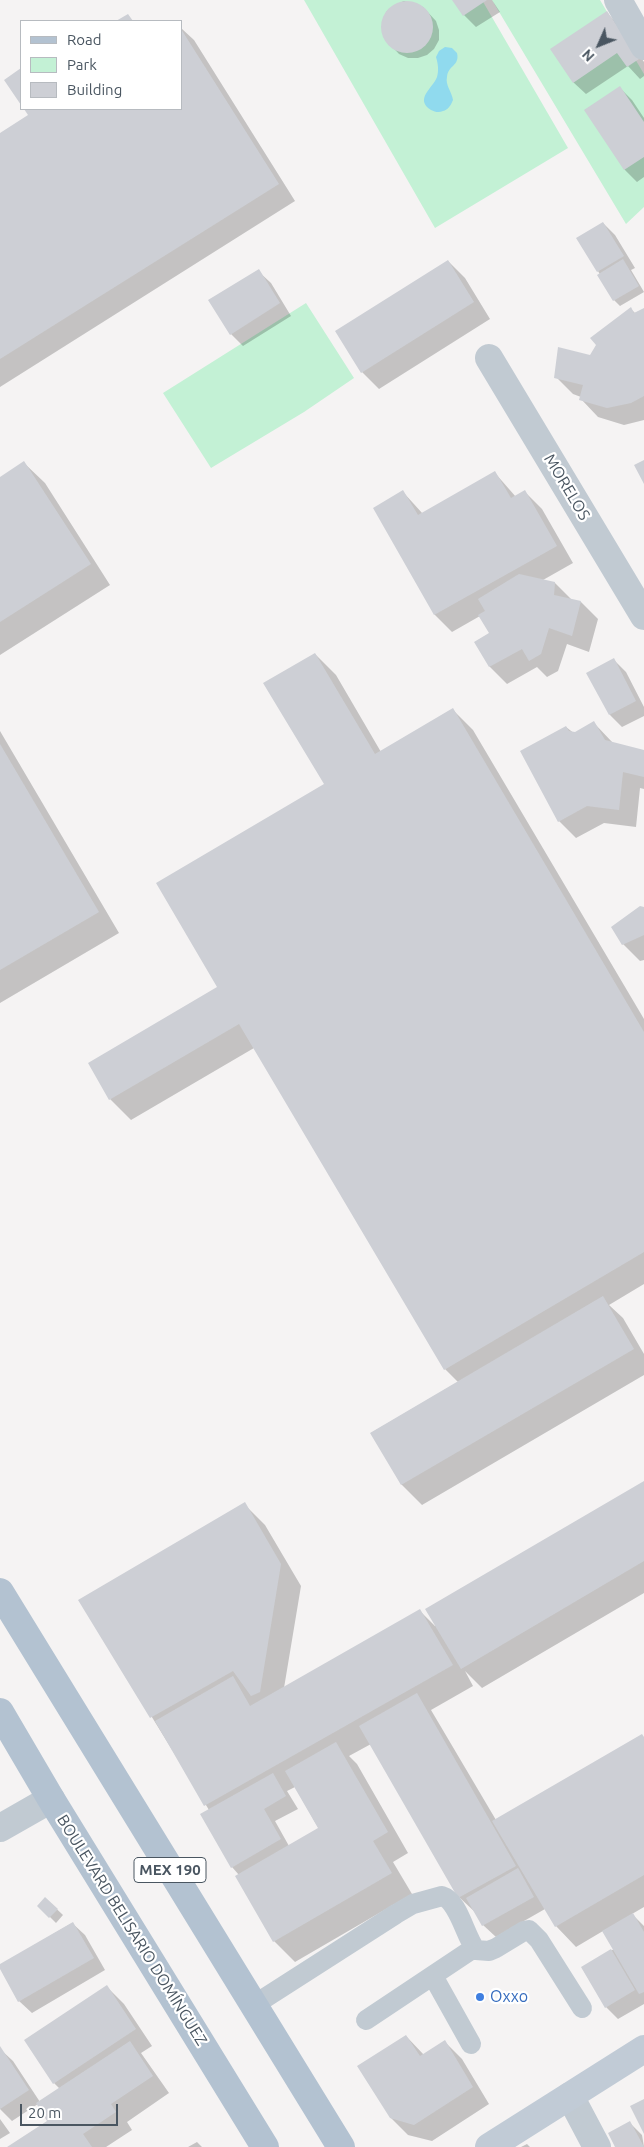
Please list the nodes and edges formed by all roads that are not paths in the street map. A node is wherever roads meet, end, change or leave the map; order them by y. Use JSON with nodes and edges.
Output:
{"nodes":[{"id":1,"x":618,"y":0,"type":"edge"},
{"id":2,"x":644,"y":46,"type":"edge"},
{"id":3,"x":489,"y":358,"type":"dead end"},
{"id":4,"x":644,"y":616,"type":"edge"},
{"id":5,"x":0,"y":1592,"type":"edge"},
{"id":6,"x":0,"y":1712,"type":"edge"},
{"id":7,"x":51,"y":1800,"type":"junction"},
{"id":8,"x":0,"y":1828,"type":"edge"},
{"id":9,"x":474,"y":1948,"type":"junction"},
{"id":10,"x":433,"y":1976,"type":"junction"},
{"id":11,"x":254,"y":2005,"type":"junction"},
{"id":12,"x":582,"y":2008,"type":"dead end"},
{"id":13,"x":366,"y":2020,"type":"dead end"},
{"id":14,"x":471,"y":2044,"type":"dead end"},
{"id":15,"x":644,"y":2049,"type":"edge"},
{"id":16,"x":570,"y":2096,"type":"junction"},
{"id":17,"x":265,"y":2147,"type":"edge"},
{"id":18,"x":341,"y":2147,"type":"edge"},
{"id":19,"x":488,"y":2147,"type":"edge"},
{"id":20,"x":597,"y":2147,"type":"edge"}],
"edges":[{"from":1,"to":2,"type":"street"},
{"from":3,"to":4,"type":"street","name":"MORELOS"},
{"from":5,"to":11,"type":"main road","number":"MEX 190"},
{"from":6,"to":7,"type":"main road","name":"BOULEVARD BELISARIO DOMÍNGUEZ"},
{"from":7,"to":8,"type":"street"},
{"from":7,"to":17,"type":"main road","name":"BOULEVARD BELISARIO DOMÍNGUEZ"},
{"from":9,"to":10,"type":"lane"},
{"from":9,"to":11,"type":"lane"},
{"from":9,"to":12,"type":"lane"},
{"from":10,"to":13,"type":"lane"},
{"from":10,"to":14,"type":"lane"},
{"from":11,"to":18,"type":"main road","number":"MEX 190"},
{"from":15,"to":16,"type":"main road"},
{"from":16,"to":19,"type":"main road"},
{"from":16,"to":20,"type":"street"}]}
